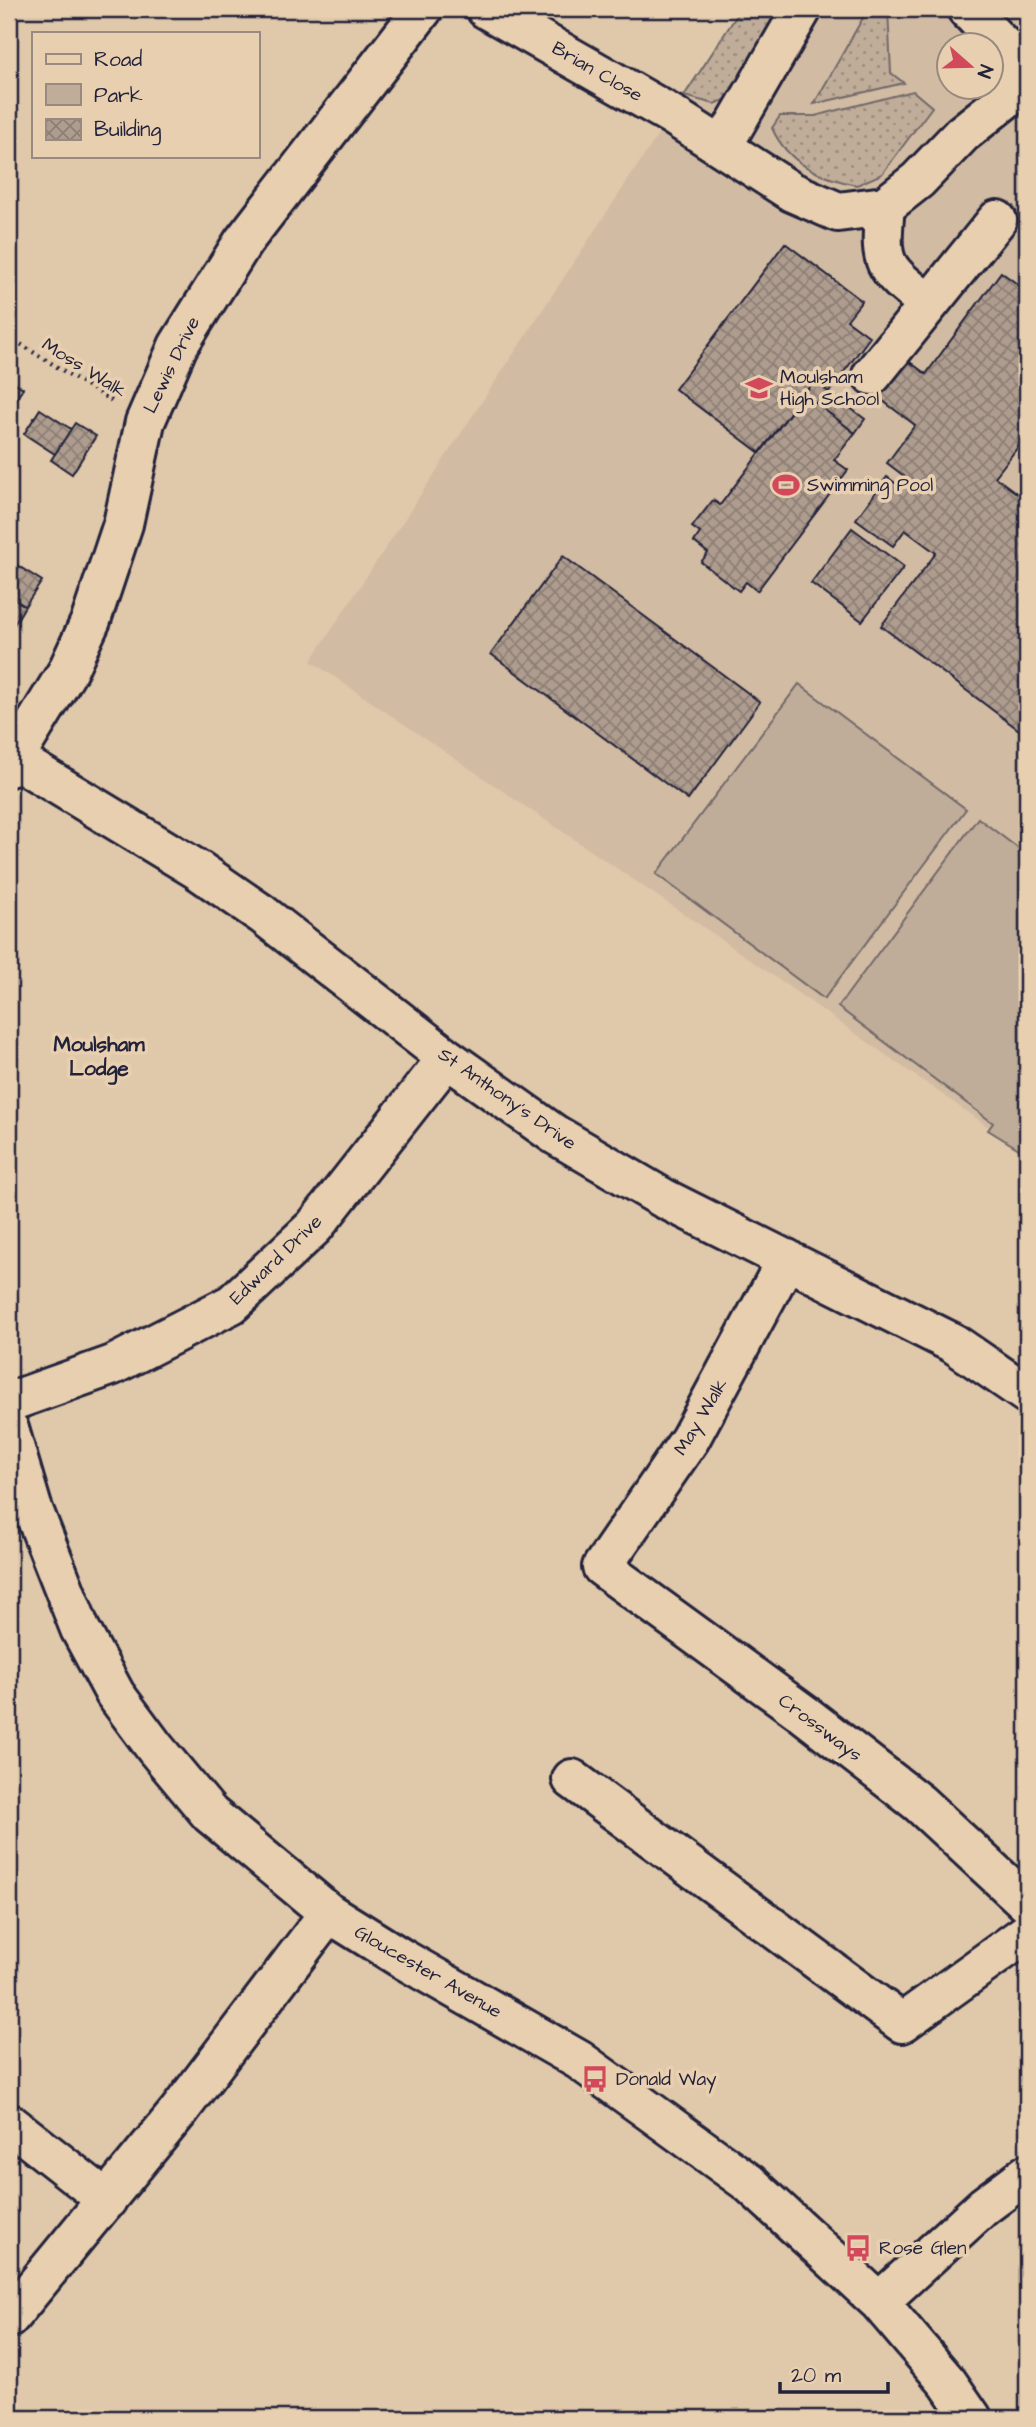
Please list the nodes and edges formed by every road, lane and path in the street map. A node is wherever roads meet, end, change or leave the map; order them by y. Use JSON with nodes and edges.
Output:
{"nodes":[{"id":1,"x":423,"y":9,"type":"edge"},
{"id":2,"x":486,"y":9,"type":"edge"},
{"id":3,"x":802,"y":9,"type":"edge"},
{"id":4,"x":967,"y":9,"type":"edge"},
{"id":5,"x":1021,"y":91,"type":"edge"},
{"id":6,"x":722,"y":147,"type":"junction"},
{"id":7,"x":885,"y":206,"type":"junction"},
{"id":8,"x":997,"y":220,"type":"dead end"},
{"id":9,"x":929,"y":304,"type":"junction"},
{"id":10,"x":9,"y":337,"type":"edge"},
{"id":11,"x":872,"y":375,"type":"dead end"},
{"id":12,"x":145,"y":422,"type":"junction"},
{"id":13,"x":12,"y":763,"type":"edge"},
{"id":14,"x":447,"y":1058,"type":"junction"},
{"id":15,"x":787,"y":1259,"type":"junction"},
{"id":16,"x":1027,"y":1394,"type":"edge"},
{"id":17,"x":9,"y":1402,"type":"edge"},
{"id":18,"x":9,"y":1429,"type":"edge"},
{"id":19,"x":601,"y":1567,"type":"joint"},
{"id":20,"x":572,"y":1779,"type":"dead end"},
{"id":21,"x":1027,"y":1903,"type":"edge"},
{"id":22,"x":330,"y":1913,"type":"junction"},
{"id":23,"x":1027,"y":1933,"type":"edge"},
{"id":24,"x":9,"y":2123,"type":"edge"},
{"id":25,"x":1027,"y":2174,"type":"edge"},
{"id":26,"x":107,"y":2200,"type":"junction"},
{"id":27,"x":878,"y":2302,"type":"junction"},
{"id":28,"x":9,"y":2318,"type":"edge"},
{"id":29,"x":972,"y":2418,"type":"edge"}],
"edges":[{"from":1,"to":12,"type":"street","name":"Lewis Drive"},
{"from":2,"to":6,"type":"street","name":"Brian Close"},
{"from":3,"to":6,"type":"street"},
{"from":4,"to":5,"type":"street"},
{"from":5,"to":7,"type":"street"},
{"from":6,"to":7,"type":"street","name":"Brian Close"},
{"from":7,"to":9,"type":"street"},
{"from":8,"to":9,"type":"street"},
{"from":9,"to":11,"type":"street"},
{"from":10,"to":12,"type":"path","name":"Moss Walk"},
{"from":12,"to":13,"type":"street","name":"Lewis Drive"},
{"from":13,"to":14,"type":"street","name":"St Anthony's Drive"},
{"from":14,"to":15,"type":"street","name":"St Anthony's Drive"},
{"from":14,"to":17,"type":"street","name":"Edward Drive"},
{"from":15,"to":16,"type":"street","name":"St Anthony's Drive"},
{"from":15,"to":19,"type":"street","name":"May Walk"},
{"from":18,"to":22,"type":"street","name":"Gloucester Avenue"},
{"from":19,"to":21,"type":"street","name":"Crossways"},
{"from":20,"to":23,"type":"street"},
{"from":22,"to":26,"type":"street"},
{"from":22,"to":27,"type":"street","name":"Gloucester Avenue"},
{"from":24,"to":26,"type":"street"},
{"from":25,"to":27,"type":"street"},
{"from":26,"to":28,"type":"street"},
{"from":27,"to":29,"type":"street","name":"Gloucester Avenue"}]}
